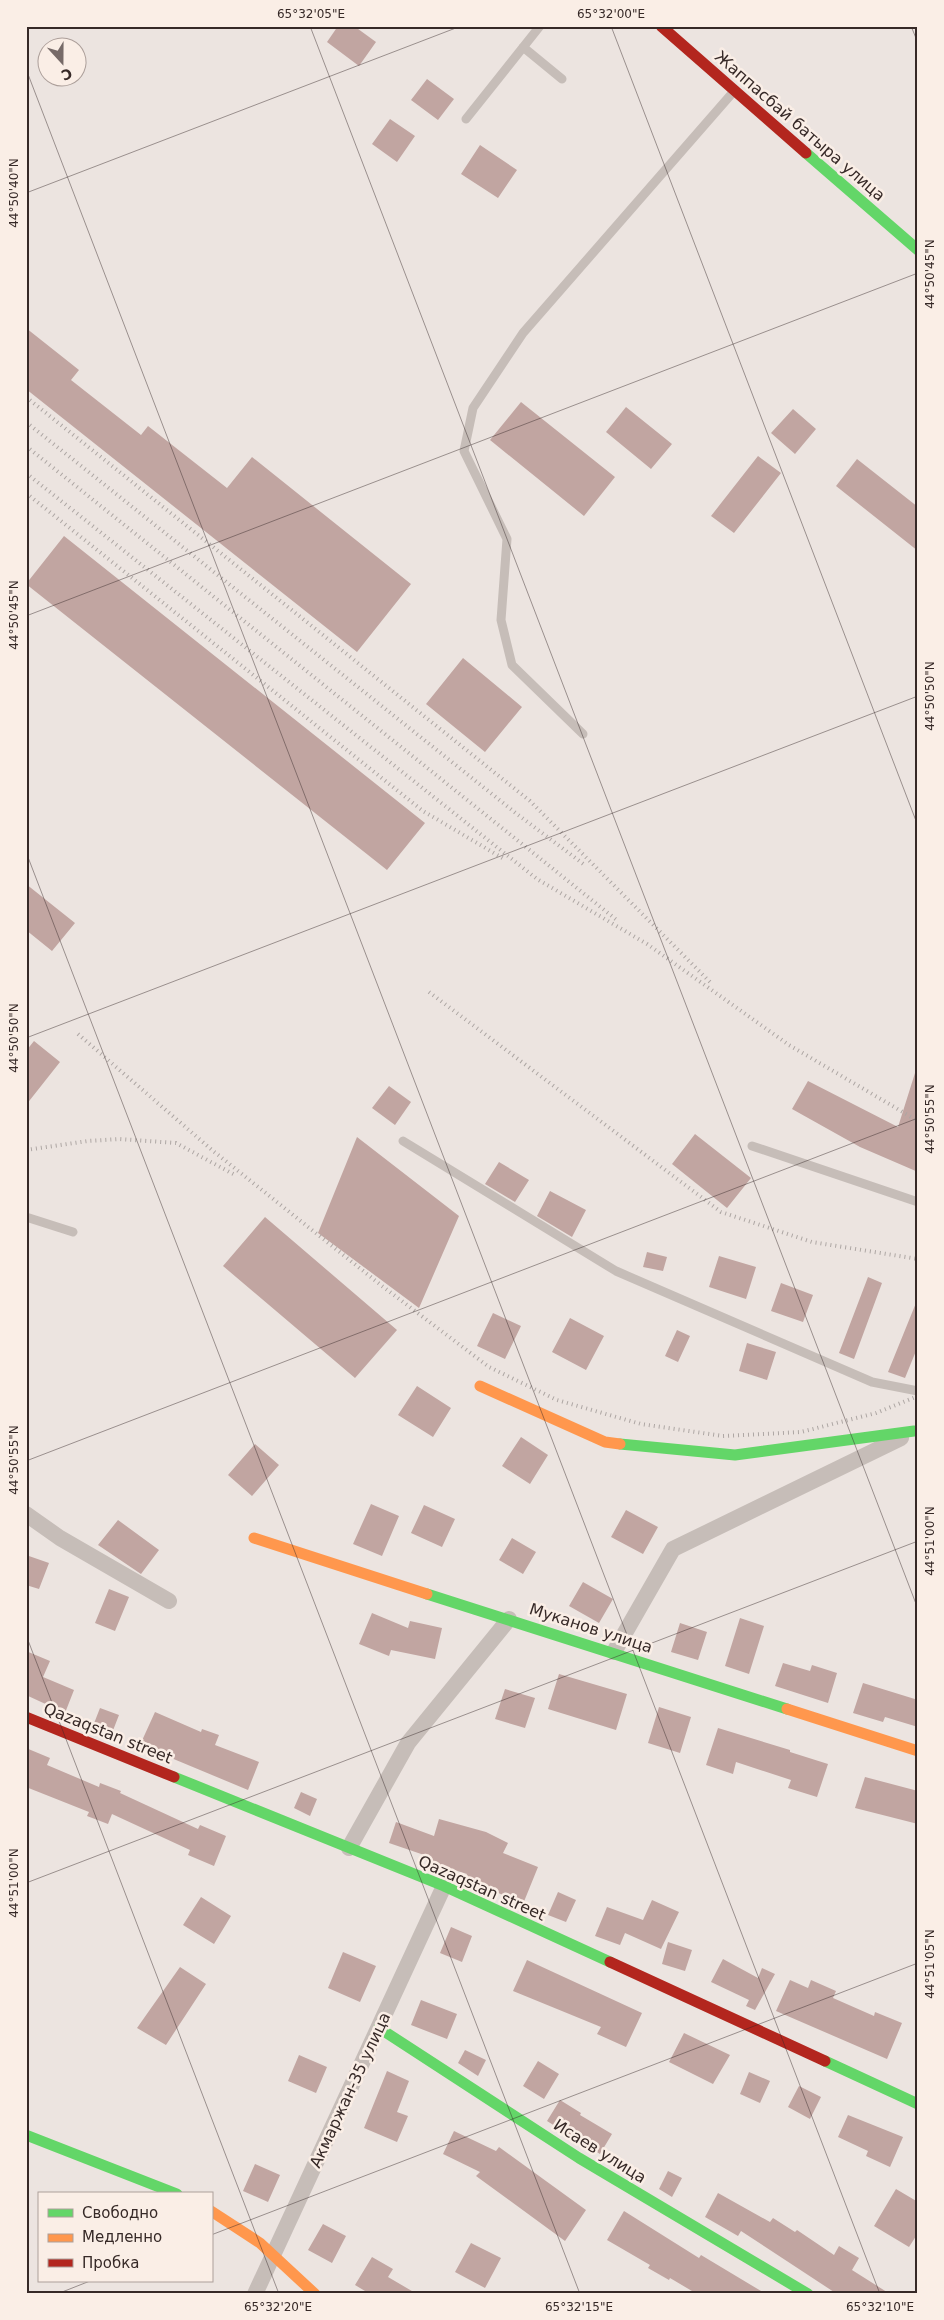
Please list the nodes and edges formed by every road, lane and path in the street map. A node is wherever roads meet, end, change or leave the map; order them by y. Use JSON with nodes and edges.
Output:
{"nodes":[{"id":1,"x":540,"y":26,"type":"edge"},
{"id":2,"x":661,"y":26,"type":"edge"},
{"id":3,"x":523,"y":47,"type":"junction"},
{"id":4,"x":562,"y":79,"type":"dead end"},
{"id":5,"x":735,"y":90,"type":"junction"},
{"id":6,"x":466,"y":119,"type":"dead end"},
{"id":7,"x":918,"y":250,"type":"edge"},
{"id":8,"x":583,"y":734,"type":"dead end"},
{"id":9,"x":403,"y":1142,"type":"dead end"},
{"id":10,"x":752,"y":1146,"type":"dead end"},
{"id":11,"x":918,"y":1202,"type":"edge"},
{"id":12,"x":26,"y":1217,"type":"edge"},
{"id":13,"x":73,"y":1232,"type":"dead end"},
{"id":14,"x":480,"y":1386,"type":"dead end"},
{"id":15,"x":918,"y":1391,"type":"edge"},
{"id":16,"x":916,"y":1430,"type":"edge"},
{"id":17,"x":26,"y":1514,"type":"edge"},
{"id":18,"x":254,"y":1538,"type":"dead end"},
{"id":19,"x":169,"y":1601,"type":"dead end"},
{"id":20,"x":509,"y":1618,"type":"junction"},
{"id":21,"x":614,"y":1652,"type":"junction"},
{"id":22,"x":26,"y":1717,"type":"edge"},
{"id":23,"x":918,"y":1751,"type":"edge"},
{"id":24,"x":349,"y":1848,"type":"junction"},
{"id":25,"x":444,"y":1886,"type":"junction"},
{"id":26,"x":379,"y":2028,"type":"junction"},
{"id":27,"x":918,"y":2104,"type":"edge"},
{"id":28,"x":26,"y":2134,"type":"edge"},
{"id":29,"x":172,"y":2192,"type":"edge"},
{"id":30,"x":212,"y":2211,"type":"edge"},
{"id":31,"x":274,"y":2256,"type":"junction"},
{"id":32,"x":255,"y":2294,"type":"edge"},
{"id":33,"x":315,"y":2294,"type":"edge"},
{"id":34,"x":808,"y":2294,"type":"edge"}],
"edges":[{"from":1,"to":3,"type":"lane"},
{"from":2,"to":5,"type":"street","name":"Жаппасбай батыра улица"},
{"from":3,"to":4,"type":"lane"},
{"from":3,"to":6,"type":"lane"},
{"from":5,"to":7,"type":"street","name":"Жаппасбай батыра улица"},
{"from":5,"to":8,"type":"lane"},
{"from":9,"to":15,"type":"lane"},
{"from":10,"to":11,"type":"lane"},
{"from":12,"to":13,"type":"lane"},
{"from":14,"to":16,"type":"street"},
{"from":16,"to":21,"type":"street"},
{"from":17,"to":19,"type":"street"},
{"from":18,"to":20,"type":"street","name":"Муканов улица"},
{"from":20,"to":21,"type":"street","name":"Муканов улица"},
{"from":20,"to":24,"type":"street"},
{"from":21,"to":23,"type":"street","name":"Муканов улица"},
{"from":22,"to":24,"type":"street","name":"Qazaqstan street"},
{"from":24,"to":25,"type":"street","name":"Qazaqstan street"},
{"from":25,"to":26,"type":"street","name":"Акмаржан-35 улица"},
{"from":25,"to":27,"type":"street","name":"Qazaqstan street"},
{"from":26,"to":31,"type":"street","name":"Акмаржан-35 улица"},
{"from":26,"to":34,"type":"street","name":"Исаев улица"},
{"from":28,"to":29,"type":"street"},
{"from":30,"to":31,"type":"street"},
{"from":31,"to":32,"type":"street","name":"Акмаржан-35 улица"},
{"from":31,"to":33,"type":"street"}]}
